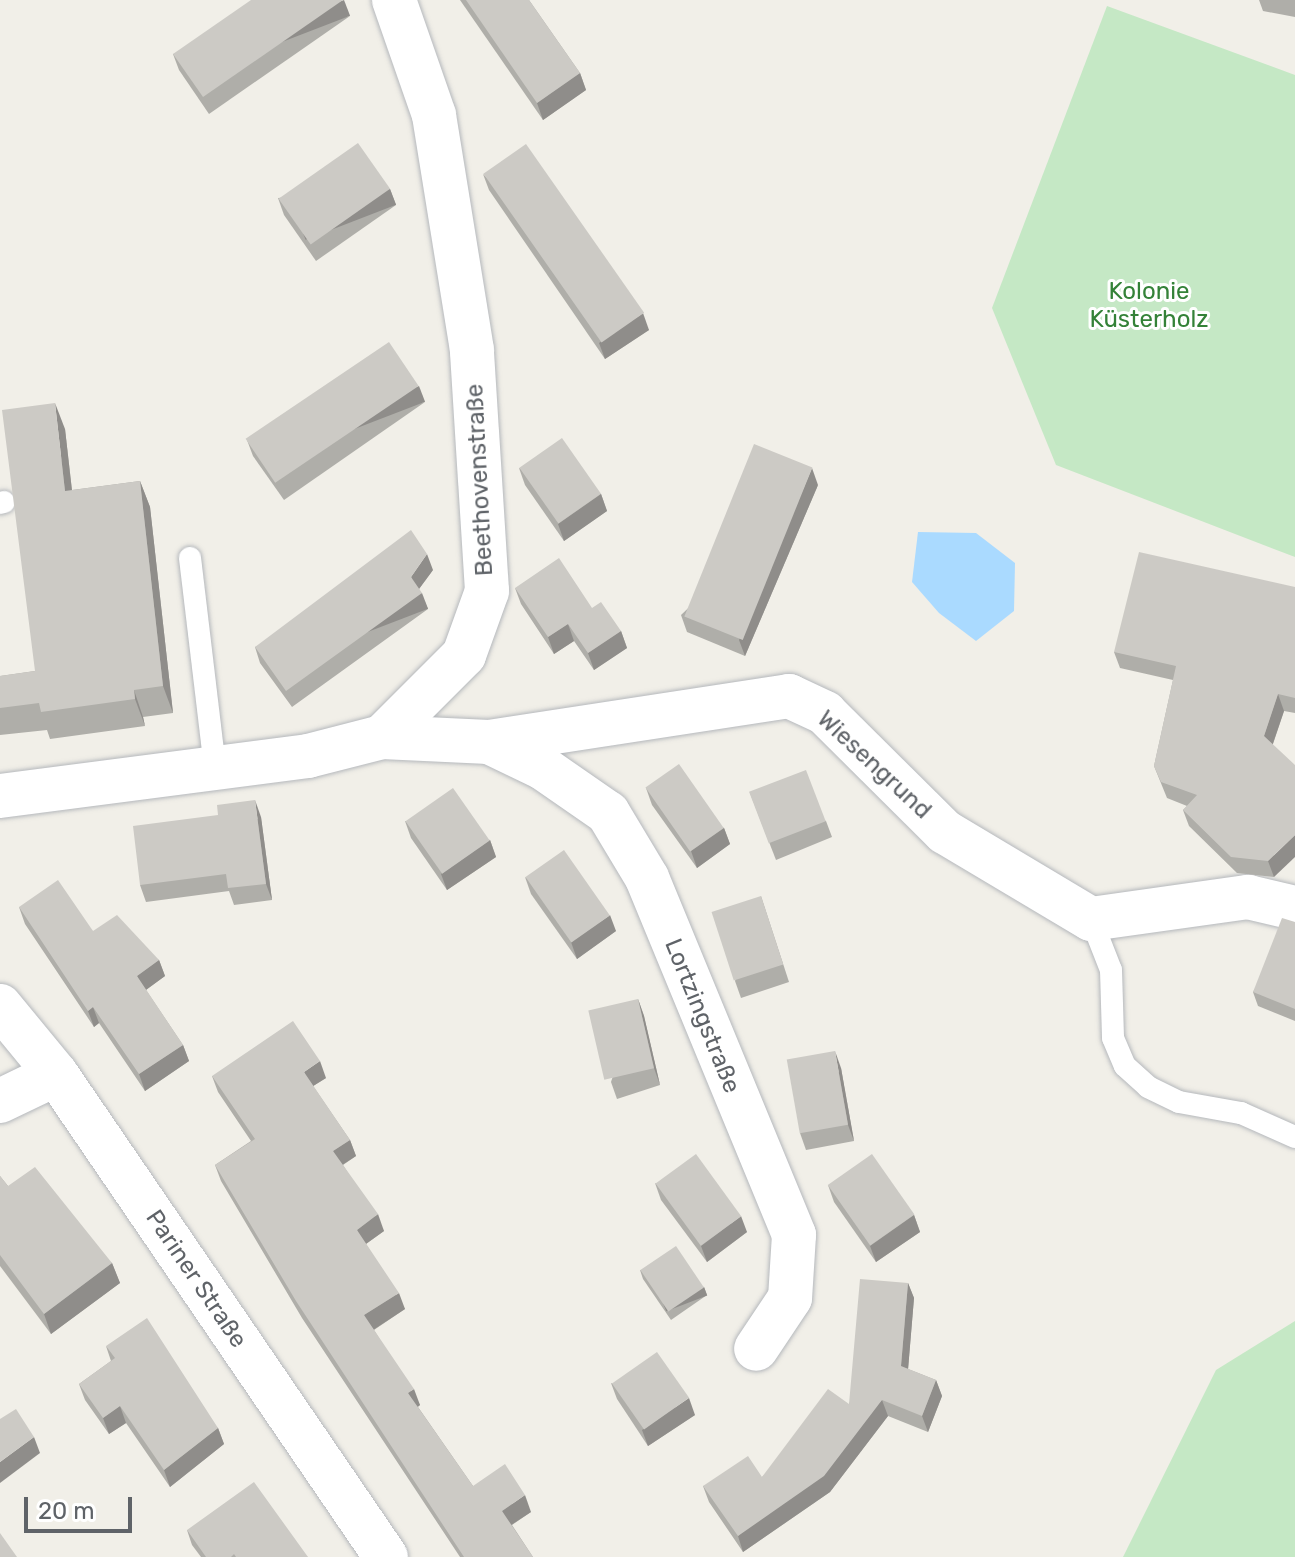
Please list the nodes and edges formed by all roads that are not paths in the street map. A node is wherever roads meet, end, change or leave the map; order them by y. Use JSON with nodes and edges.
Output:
{"nodes":[{"id":1,"x":394,"y":0,"type":"edge"},
{"id":2,"x":190,"y":558,"type":"dead end"},
{"id":3,"x":382,"y":737,"type":"junction"},
{"id":4,"x":489,"y":742,"type":"junction"},
{"id":5,"x":215,"y":768,"type":"junction"},
{"id":6,"x":0,"y":796,"type":"edge"},
{"id":7,"x":1295,"y":908,"type":"edge"},
{"id":8,"x":1091,"y":919,"type":"junction"},
{"id":9,"x":0,"y":1006,"type":"edge"},
{"id":10,"x":56,"y":1074,"type":"junction"},
{"id":11,"x":0,"y":1101,"type":"edge"},
{"id":12,"x":1295,"y":1137,"type":"edge"},
{"id":13,"x":756,"y":1349,"type":"dead end"},
{"id":14,"x":386,"y":1557,"type":"edge"}],
"edges":[{"from":1,"to":3,"type":"street","name":"Beethovenstraße"},
{"from":2,"to":5,"type":"lane"},
{"from":3,"to":4,"type":"street","name":"Wiesengrund"},
{"from":3,"to":5,"type":"street"},
{"from":4,"to":8,"type":"street","name":"Wiesengrund"},
{"from":4,"to":13,"type":"street","name":"Lortzingstraße"},
{"from":5,"to":6,"type":"street"},
{"from":7,"to":8,"type":"street"},
{"from":8,"to":12,"type":"lane"},
{"from":9,"to":10,"type":"street","name":"Pariner Straße"},
{"from":10,"to":11,"type":"street"},
{"from":10,"to":14,"type":"street","name":"Pariner Straße"}]}
